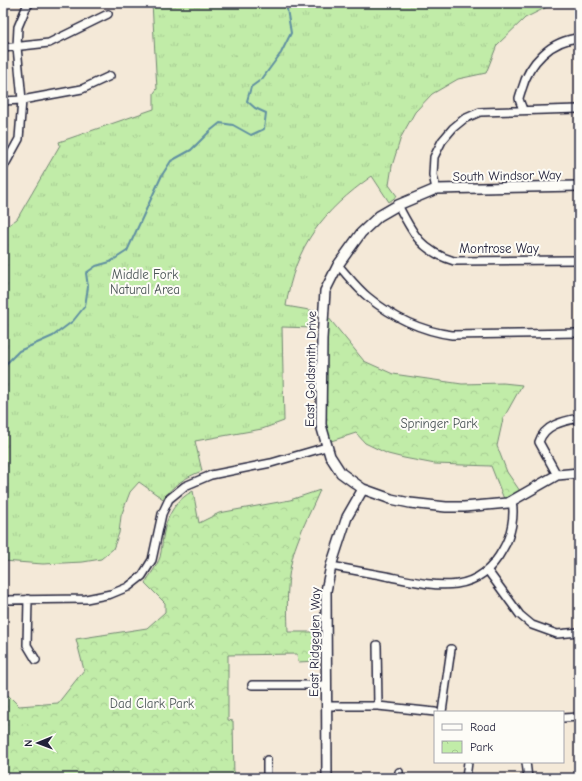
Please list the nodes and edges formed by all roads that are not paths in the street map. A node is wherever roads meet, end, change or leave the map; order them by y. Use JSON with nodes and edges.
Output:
{"nodes":[{"id":1,"x":30,"y":3,"type":"edge"},
{"id":2,"x":108,"y":14,"type":"dead end"},
{"id":3,"x":579,"y":38,"type":"edge"},
{"id":4,"x":17,"y":47,"type":"junction"},
{"id":5,"x":3,"y":48,"type":"edge"},
{"id":6,"x":110,"y":76,"type":"dead end"},
{"id":7,"x":22,"y":100,"type":"junction"},
{"id":8,"x":3,"y":101,"type":"edge"},
{"id":9,"x":579,"y":109,"type":"edge"},
{"id":10,"x":523,"y":110,"type":"junction"},
{"id":11,"x":3,"y":168,"type":"edge"},
{"id":12,"x":579,"y":186,"type":"edge"},
{"id":13,"x":436,"y":189,"type":"junction"},
{"id":14,"x":398,"y":205,"type":"junction"},
{"id":15,"x":579,"y":260,"type":"edge"},
{"id":16,"x":338,"y":265,"type":"junction"},
{"id":17,"x":579,"y":333,"type":"edge"},
{"id":18,"x":579,"y":418,"type":"edge"},
{"id":19,"x":326,"y":447,"type":"junction"},
{"id":20,"x":579,"y":473,"type":"edge"},
{"id":21,"x":558,"y":475,"type":"junction"},
{"id":22,"x":363,"y":489,"type":"junction"},
{"id":23,"x":512,"y":501,"type":"junction"},
{"id":24,"x":331,"y":566,"type":"junction"},
{"id":25,"x":488,"y":571,"type":"junction"},
{"id":26,"x":3,"y":600,"type":"edge"},
{"id":27,"x":28,"y":600,"type":"junction"},
{"id":28,"x":579,"y":632,"type":"edge"},
{"id":29,"x":377,"y":645,"type":"dead end"},
{"id":30,"x":451,"y":649,"type":"dead end"},
{"id":31,"x":36,"y":660,"type":"dead end"},
{"id":32,"x":252,"y":685,"type":"dead end"},
{"id":33,"x":326,"y":685,"type":"junction"},
{"id":34,"x":326,"y":706,"type":"junction"},
{"id":35,"x":378,"y":706,"type":"junction"},
{"id":36,"x":442,"y":711,"type":"edge"},
{"id":37,"x":434,"y":712,"type":"edge"},
{"id":38,"x":579,"y":717,"type":"edge"},
{"id":39,"x":564,"y":718,"type":"edge"},
{"id":40,"x":267,"y":760,"type":"dead end"},
{"id":41,"x":468,"y":763,"type":"edge"},
{"id":42,"x":526,"y":763,"type":"edge"},
{"id":43,"x":267,"y":778,"type":"edge"},
{"id":44,"x":327,"y":778,"type":"edge"},
{"id":45,"x":466,"y":778,"type":"edge"},
{"id":46,"x":528,"y":778,"type":"edge"}],
"edges":[{"from":1,"to":4,"type":"street"},
{"from":2,"to":4,"type":"street"},
{"from":3,"to":10,"type":"street"},
{"from":4,"to":5,"type":"street"},
{"from":4,"to":7,"type":"street"},
{"from":6,"to":7,"type":"street"},
{"from":7,"to":8,"type":"street"},
{"from":7,"to":11,"type":"street"},
{"from":9,"to":10,"type":"street"},
{"from":10,"to":13,"type":"street"},
{"from":12,"to":13,"type":"street","name":"South Windsor Way"},
{"from":13,"to":14,"type":"street","name":"East Goldsmith Drive"},
{"from":14,"to":15,"type":"street","name":"Montrose Way"},
{"from":14,"to":16,"type":"street","name":"East Goldsmith Drive"},
{"from":16,"to":17,"type":"street"},
{"from":16,"to":19,"type":"street","name":"East Goldsmith Drive"},
{"from":18,"to":21,"type":"street"},
{"from":19,"to":22,"type":"street","name":"East Goldsmith Drive"},
{"from":19,"to":27,"type":"street"},
{"from":20,"to":21,"type":"street","name":"East Goldsmith Drive"},
{"from":21,"to":23,"type":"street","name":"East Goldsmith Drive"},
{"from":22,"to":23,"type":"street","name":"East Goldsmith Drive"},
{"from":22,"to":24,"type":"street","name":"East Ridgeglen Way"},
{"from":23,"to":25,"type":"street"},
{"from":24,"to":25,"type":"street"},
{"from":24,"to":33,"type":"street","name":"East Ridgeglen Way"},
{"from":25,"to":28,"type":"street"},
{"from":26,"to":27,"type":"street"},
{"from":27,"to":31,"type":"street"},
{"from":29,"to":35,"type":"street"},
{"from":30,"to":36,"type":"street"},
{"from":32,"to":33,"type":"street"},
{"from":33,"to":34,"type":"street","name":"East Ridgeglen Way"},
{"from":34,"to":35,"type":"street"},
{"from":34,"to":44,"type":"street","name":"East Ridgeglen Way"},
{"from":35,"to":37,"type":"street"},
{"from":38,"to":39,"type":"street"},
{"from":40,"to":43,"type":"street"},
{"from":41,"to":45,"type":"street"},
{"from":42,"to":46,"type":"street"}]}
